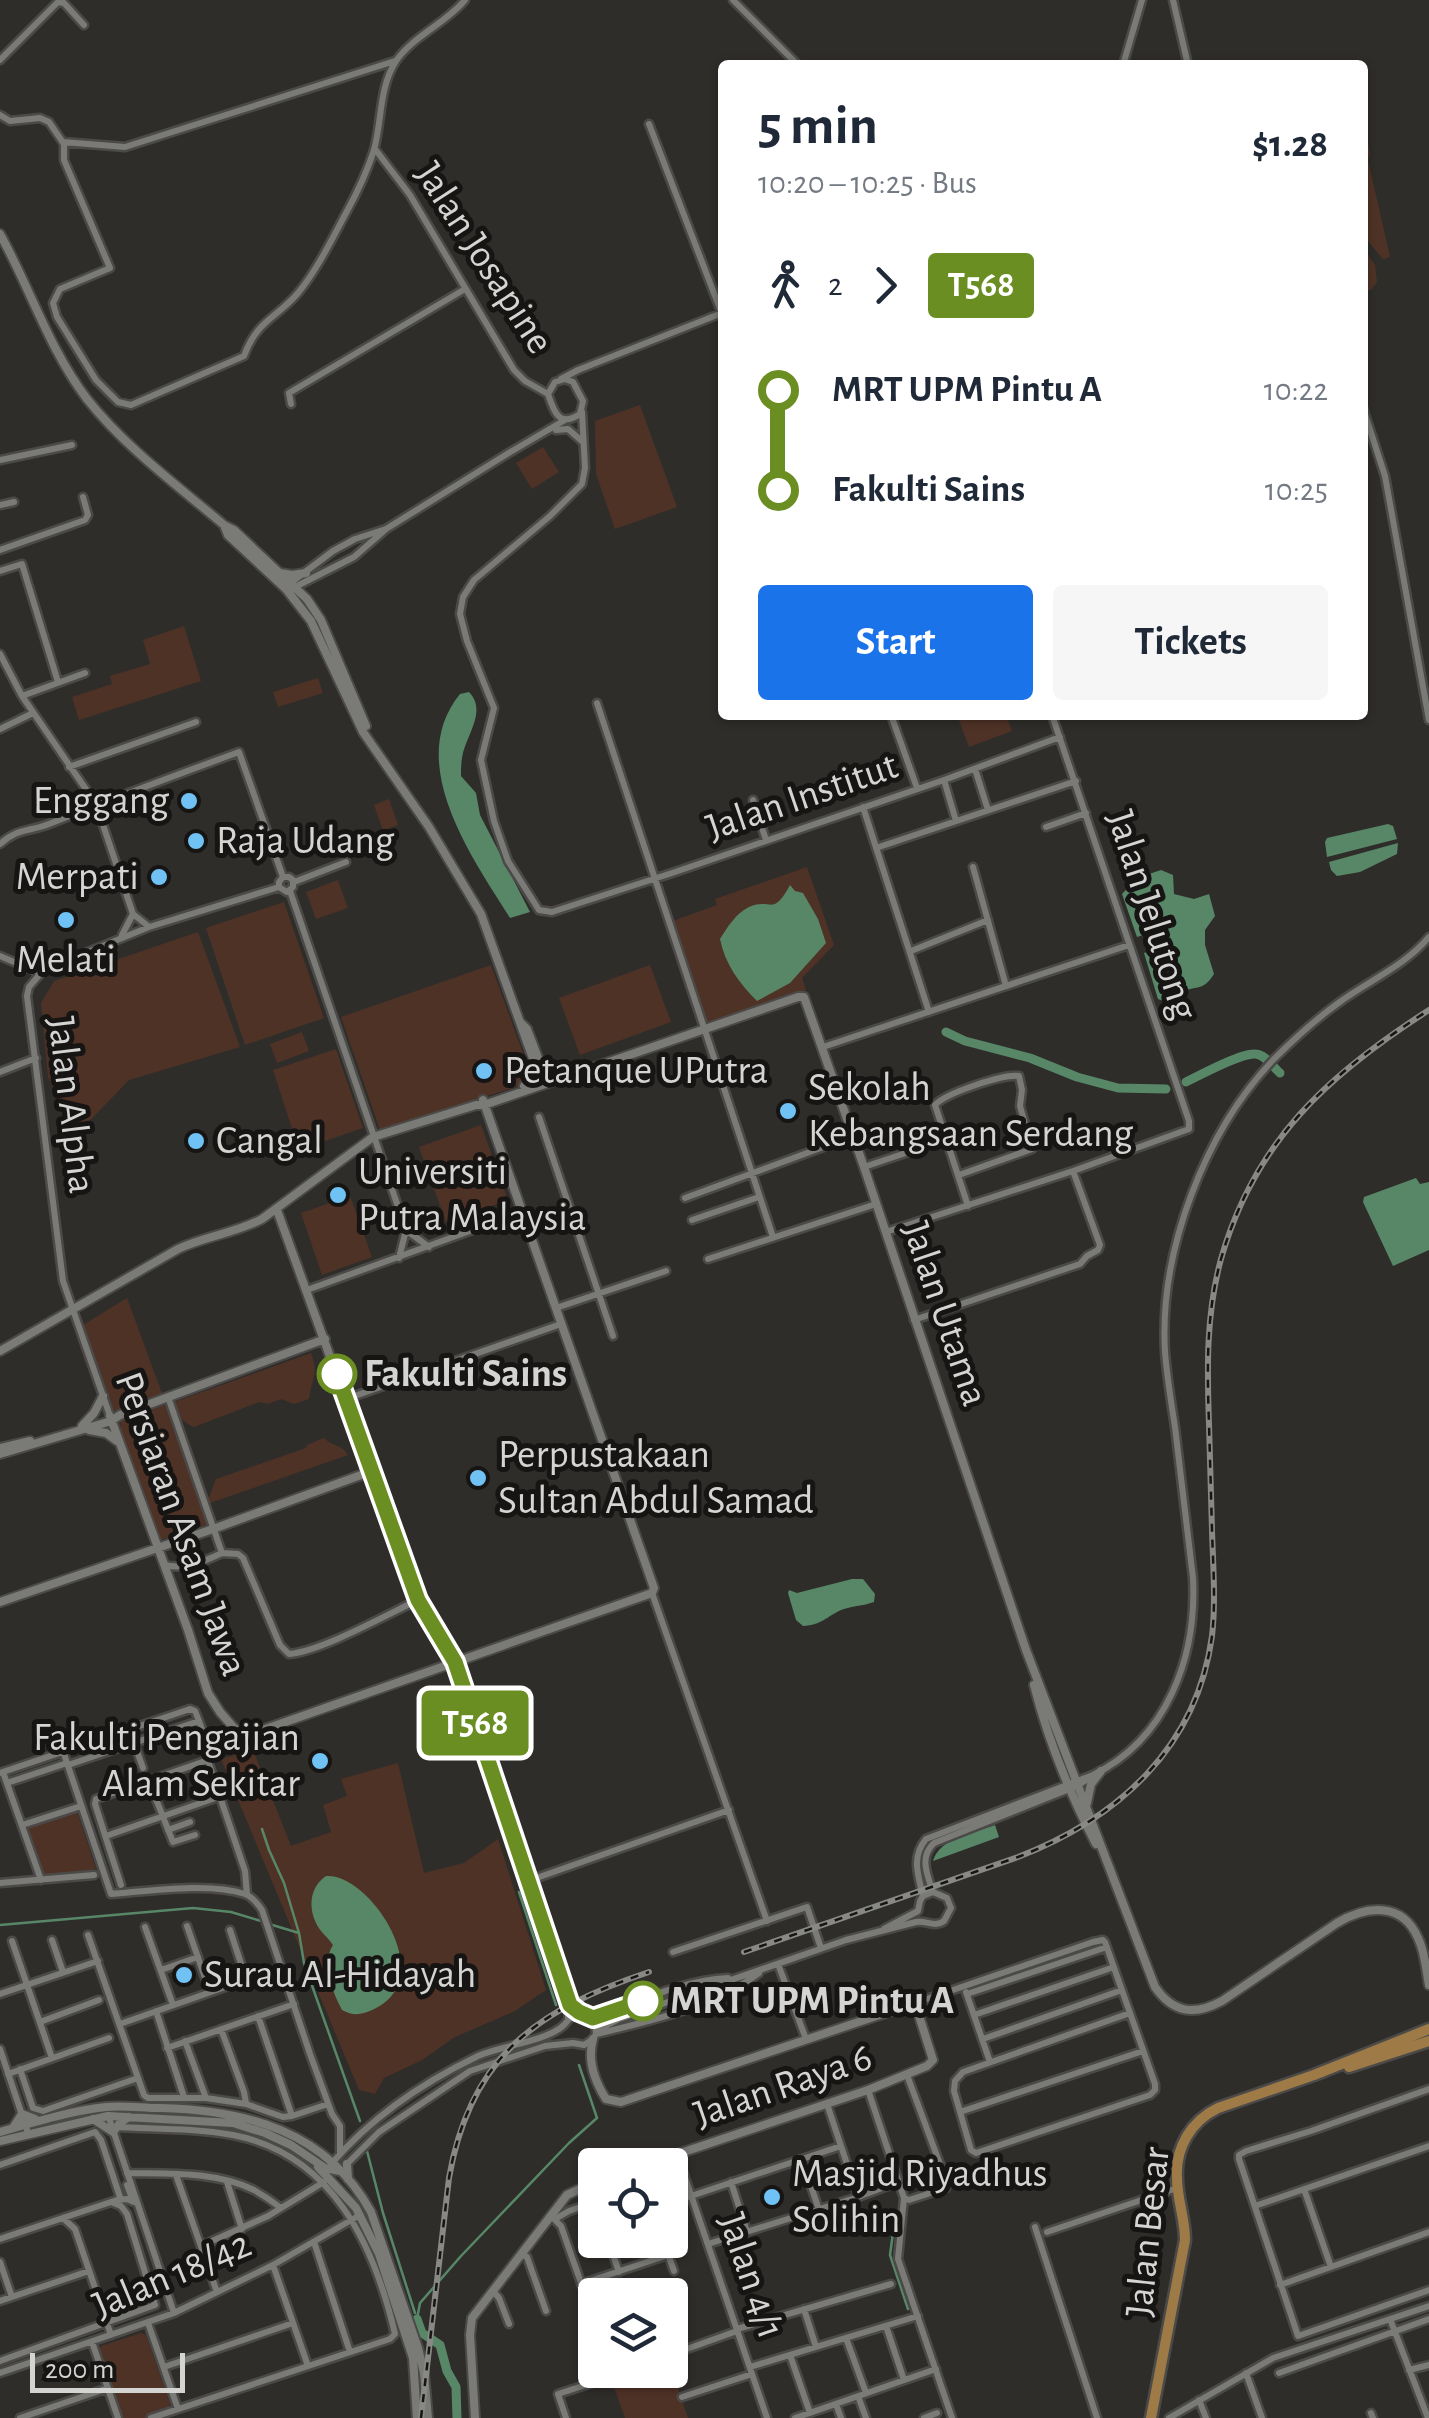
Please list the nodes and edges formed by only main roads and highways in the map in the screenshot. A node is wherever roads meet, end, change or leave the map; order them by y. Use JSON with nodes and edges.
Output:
{"nodes":[{"id":1,"x":1429,"y":2026,"type":"edge"},
{"id":2,"x":1426,"y":2042,"type":"edge"},
{"id":3,"x":1314,"y":2075,"type":"junction"},
{"id":4,"x":1151,"y":2418,"type":"edge"}],
"edges":[{"from":1,"to":3,"type":"main road","name":"Jalan Besar"},
{"from":2,"to":3,"type":"main road","name":"Jalan Besar"},
{"from":3,"to":4,"type":"main road","name":"Jalan Besar"}]}
